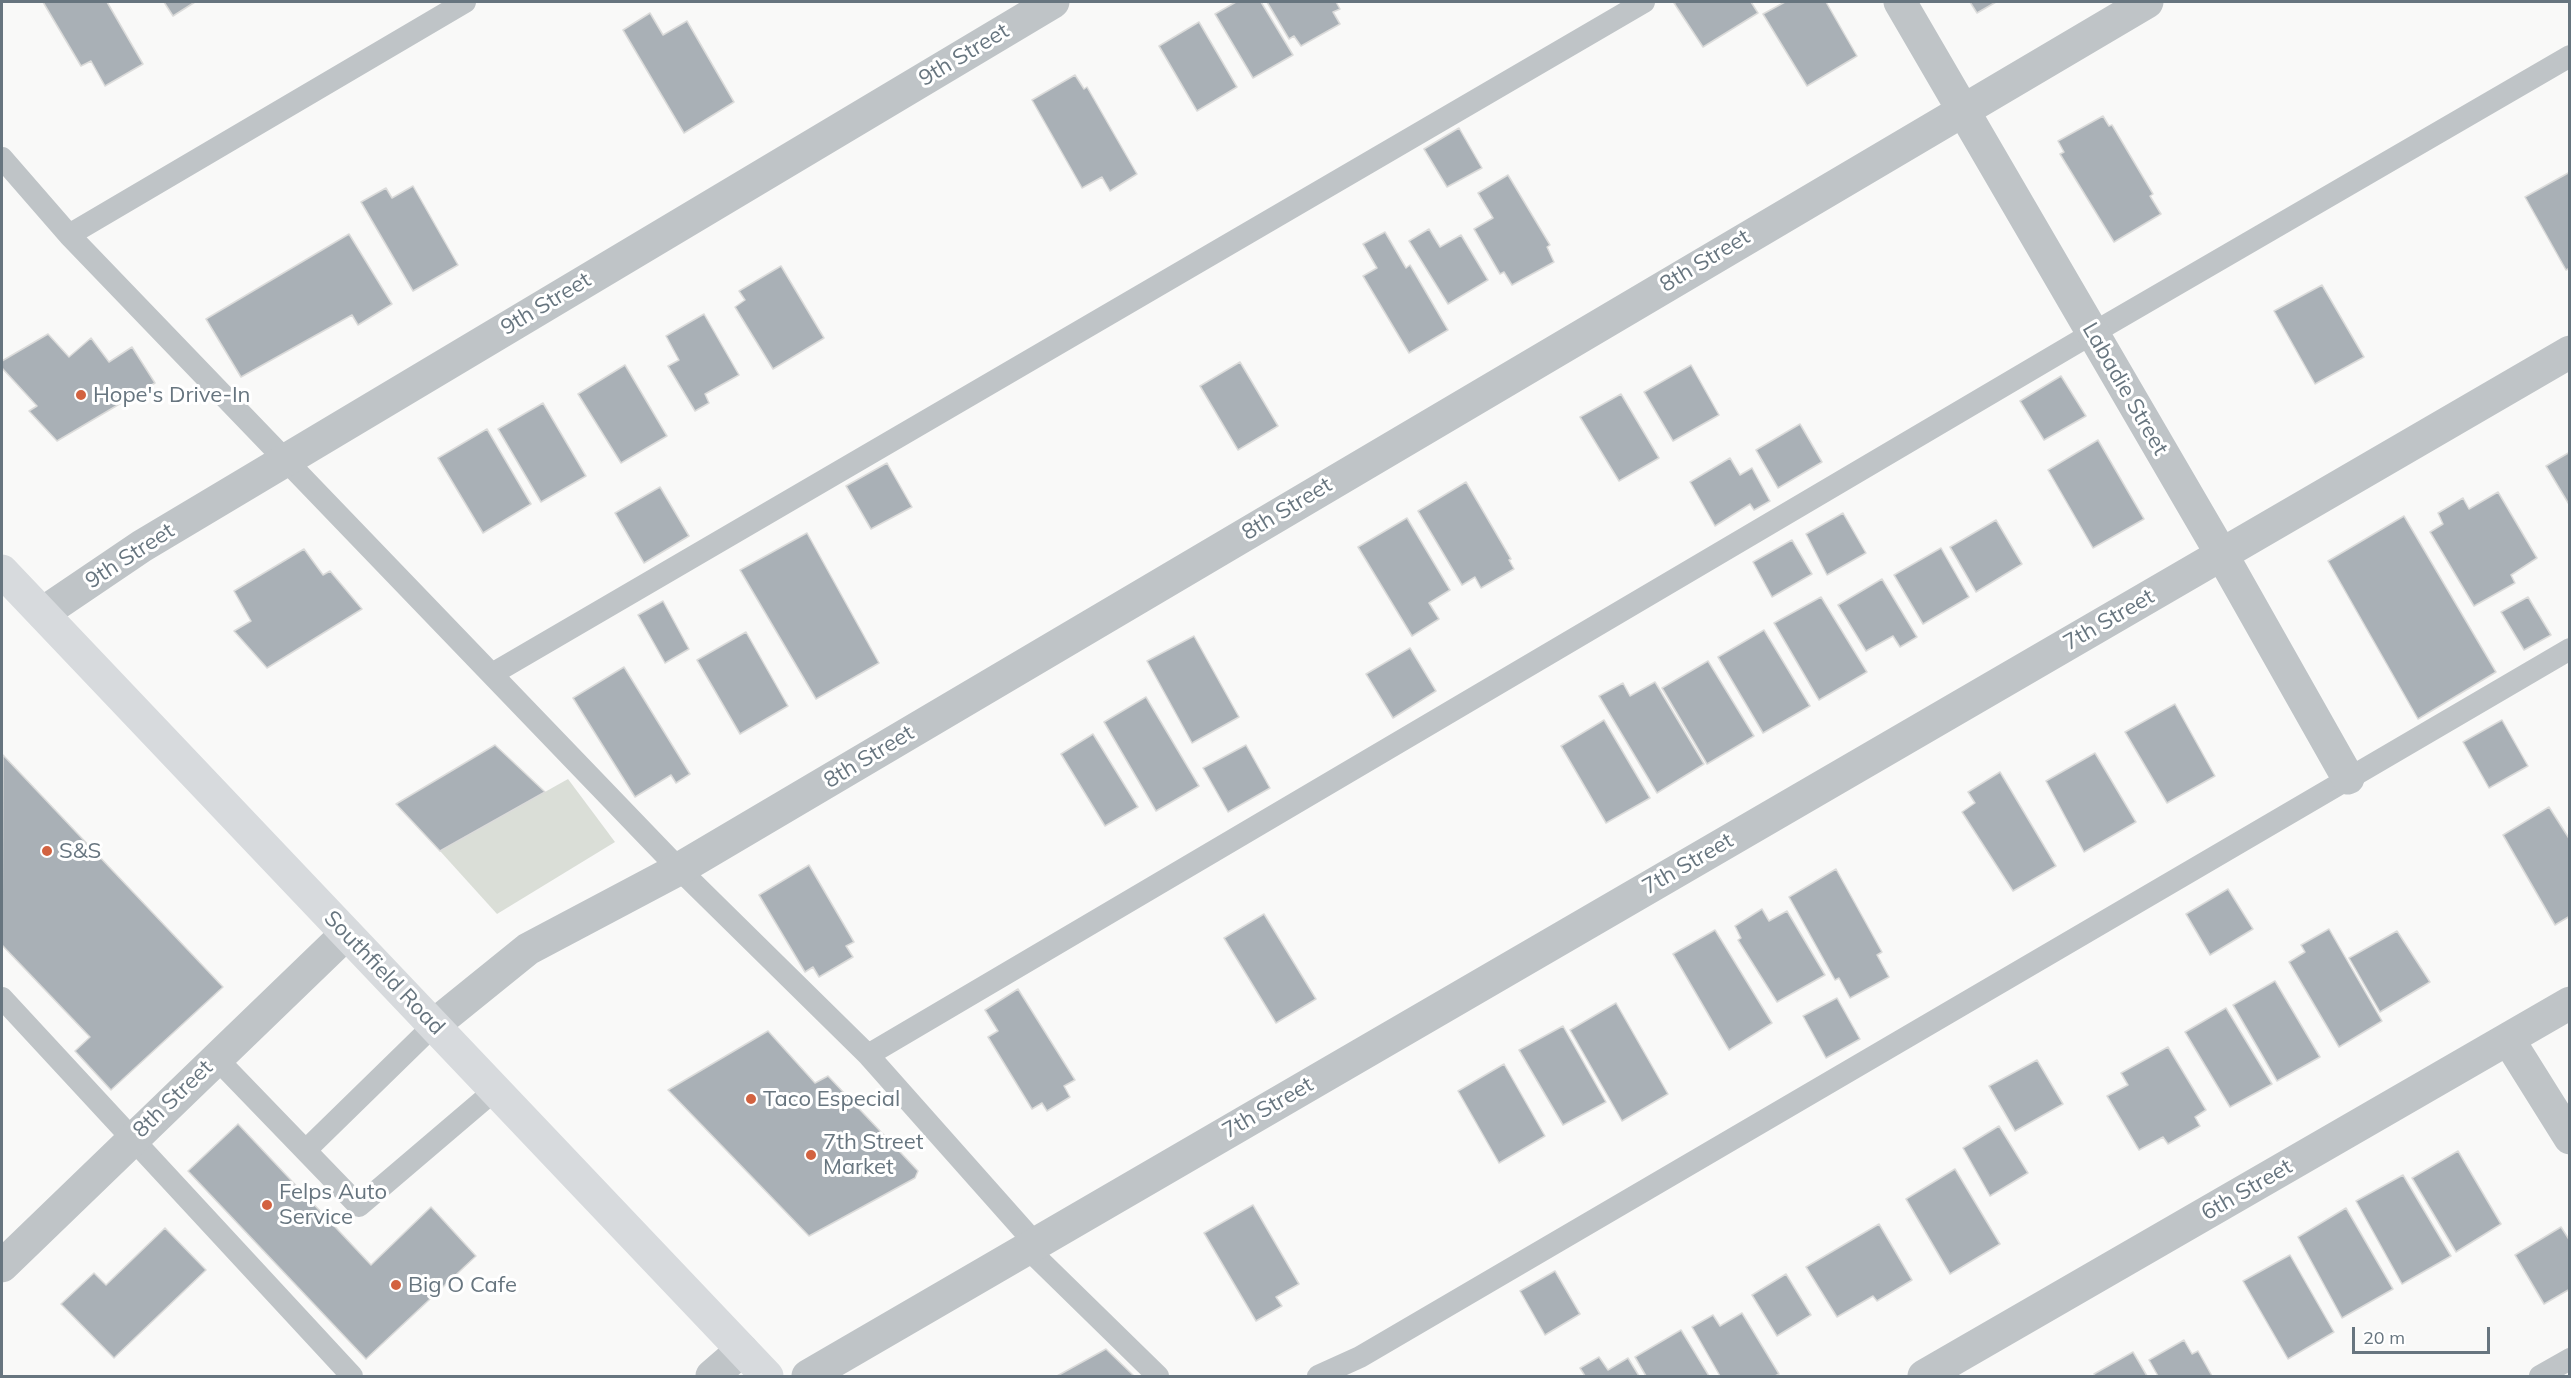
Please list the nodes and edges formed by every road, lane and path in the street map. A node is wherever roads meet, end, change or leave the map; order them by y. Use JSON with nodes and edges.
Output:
{"nodes":[{"id":1,"x":465,"y":2,"type":"edge"},
{"id":2,"x":1053,"y":2,"type":"edge"},
{"id":3,"x":1644,"y":2,"type":"edge"},
{"id":4,"x":1900,"y":2,"type":"edge"},
{"id":5,"x":2147,"y":2,"type":"edge"},
{"id":6,"x":2570,"y":56,"type":"edge"},
{"id":7,"x":1962,"y":109,"type":"junction"},
{"id":8,"x":2,"y":158,"type":"edge"},
{"id":9,"x":69,"y":235,"type":"junction"},
{"id":10,"x":2093,"y":333,"type":"junction"},
{"id":11,"x":2570,"y":352,"type":"edge"},
{"id":12,"x":286,"y":459,"type":"junction"},
{"id":13,"x":2222,"y":555,"type":"junction"},
{"id":14,"x":2,"y":571,"type":"edge"},
{"id":15,"x":43,"y":613,"type":"junction"},
{"id":16,"x":2570,"y":650,"type":"edge"},
{"id":17,"x":492,"y":674,"type":"junction"},
{"id":18,"x":2348,"y":778,"type":"junction"},
{"id":19,"x":679,"y":869,"type":"junction"},
{"id":20,"x":346,"y":934,"type":"junction"},
{"id":21,"x":2,"y":998,"type":"edge"},
{"id":22,"x":2570,"y":1003,"type":"edge"},
{"id":23,"x":434,"y":1025,"type":"junction"},
{"id":24,"x":2508,"y":1039,"type":"junction"},
{"id":25,"x":868,"y":1055,"type":"junction"},
{"id":26,"x":216,"y":1058,"type":"junction"},
{"id":27,"x":494,"y":1090,"type":"junction"},
{"id":28,"x":133,"y":1138,"type":"junction"},
{"id":29,"x":2570,"y":1138,"type":"edge"},
{"id":30,"x":306,"y":1150,"type":"junction"},
{"id":31,"x":1031,"y":1245,"type":"junction"},
{"id":32,"x":2,"y":1266,"type":"edge"},
{"id":33,"x":742,"y":1350,"type":"junction"},
{"id":34,"x":2570,"y":1359,"type":"edge"},
{"id":35,"x":352,"y":1377,"type":"edge"},
{"id":36,"x":712,"y":1377,"type":"edge"},
{"id":37,"x":767,"y":1377,"type":"edge"},
{"id":38,"x":808,"y":1377,"type":"edge"},
{"id":39,"x":1158,"y":1377,"type":"edge"},
{"id":40,"x":1318,"y":1377,"type":"edge"},
{"id":41,"x":1924,"y":1377,"type":"edge"},
{"id":42,"x":2540,"y":1377,"type":"edge"}],
"edges":[{"from":1,"to":9,"type":"lane"},
{"from":2,"to":12,"type":"street","name":"9th Street"},
{"from":3,"to":17,"type":"lane"},
{"from":4,"to":7,"type":"street","name":"Labadie Street"},
{"from":5,"to":7,"type":"street","name":"8th Street"},
{"from":6,"to":10,"type":"lane"},
{"from":7,"to":10,"type":"street","name":"Labadie Street"},
{"from":7,"to":19,"type":"street","name":"8th Street"},
{"from":8,"to":9,"type":"lane"},
{"from":9,"to":12,"type":"lane"},
{"from":10,"to":13,"type":"street","name":"Labadie Street"},
{"from":10,"to":25,"type":"lane"},
{"from":11,"to":13,"type":"street","name":"7th Street"},
{"from":12,"to":15,"type":"street","name":"9th Street"},
{"from":12,"to":17,"type":"lane"},
{"from":13,"to":18,"type":"street","name":"Labadie Street"},
{"from":13,"to":31,"type":"street","name":"7th Street"},
{"from":14,"to":15,"type":"main road","name":"Southfield Road"},
{"from":15,"to":20,"type":"main road","name":"Southfield Road"},
{"from":16,"to":18,"type":"lane"},
{"from":17,"to":19,"type":"lane"},
{"from":18,"to":40,"type":"lane"},
{"from":19,"to":23,"type":"street","name":"8th Street"},
{"from":19,"to":25,"type":"lane"},
{"from":20,"to":23,"type":"main road","name":"Southfield Road"},
{"from":20,"to":26,"type":"street","name":"8th Street"},
{"from":21,"to":28,"type":"lane"},
{"from":22,"to":24,"type":"street","name":"6th Street"},
{"from":23,"to":27,"type":"main road","name":"Southfield Road"},
{"from":23,"to":30,"type":"lane"},
{"from":24,"to":29,"type":"street"},
{"from":24,"to":41,"type":"street","name":"6th Street"},
{"from":25,"to":31,"type":"lane"},
{"from":26,"to":28,"type":"street","name":"8th Street"},
{"from":26,"to":30,"type":"lane"},
{"from":27,"to":30,"type":"lane"},
{"from":27,"to":33,"type":"main road","name":"Southfield Road"},
{"from":28,"to":32,"type":"street","name":"8th Street"},
{"from":28,"to":35,"type":"lane"},
{"from":31,"to":38,"type":"street","name":"7th Street"},
{"from":31,"to":39,"type":"lane"},
{"from":33,"to":36,"type":"street"},
{"from":33,"to":37,"type":"main road","name":"Southfield Road"},
{"from":34,"to":42,"type":"lane"}]}
